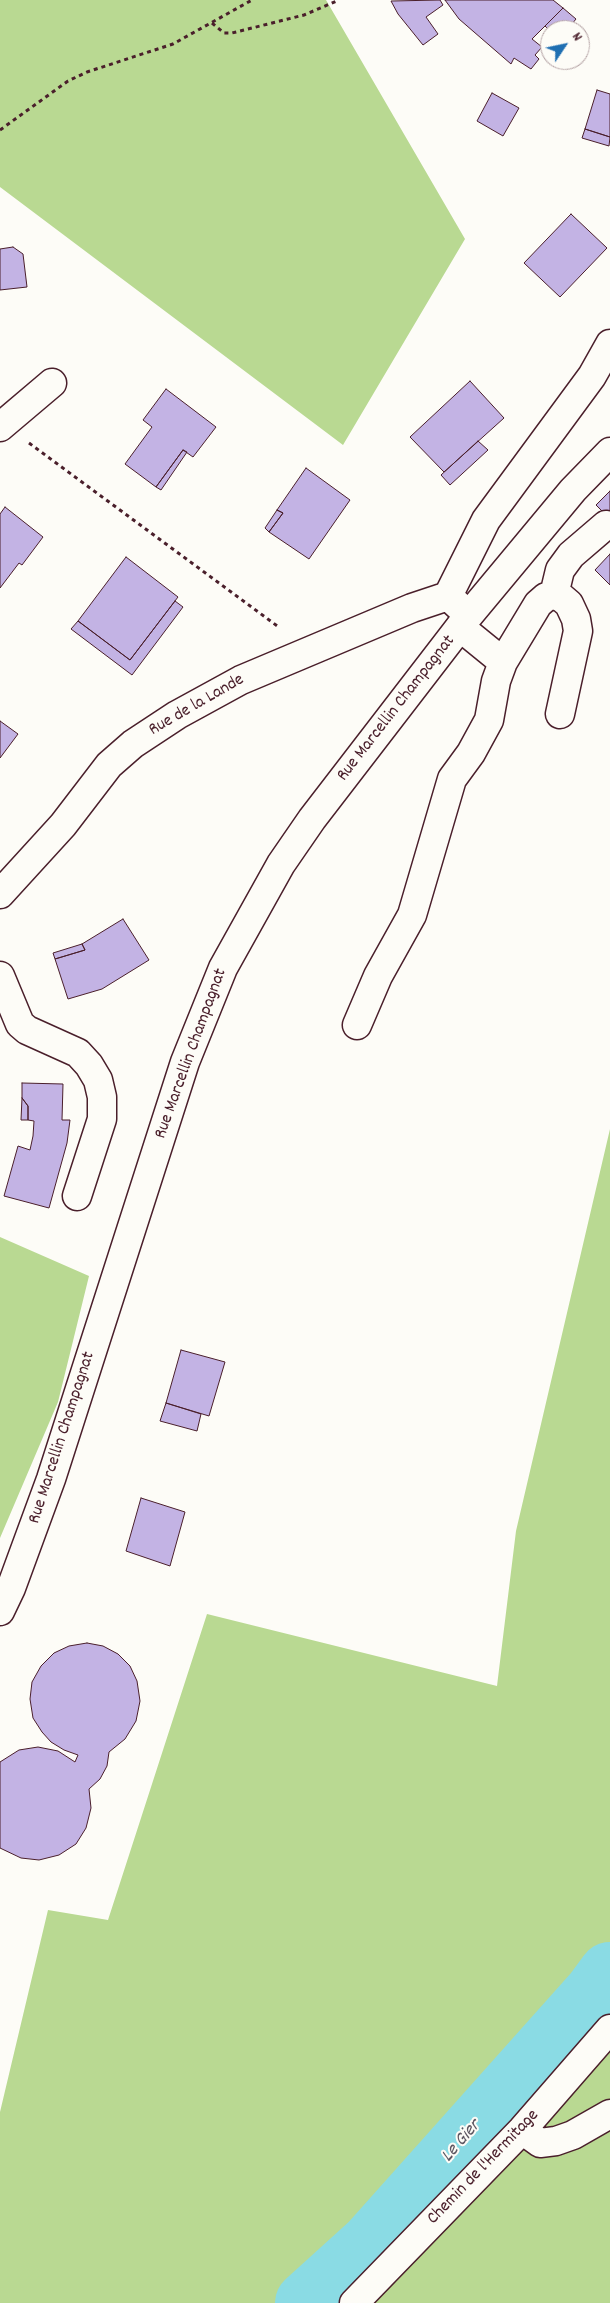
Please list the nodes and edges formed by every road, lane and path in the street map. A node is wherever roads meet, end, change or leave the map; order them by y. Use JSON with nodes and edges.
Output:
{"nodes":[{"id":1,"x":252,"y":0,"type":"edge"},
{"id":2,"x":339,"y":0,"type":"edge"},
{"id":3,"x":212,"y":23,"type":"junction"},
{"id":4,"x":0,"y":130,"type":"edge"},
{"id":5,"x":610,"y":344,"type":"edge"},
{"id":6,"x":52,"y":383,"type":"dead end"},
{"id":7,"x":0,"y":428,"type":"edge"},
{"id":8,"x":38,"y":449,"type":"dead end"},
{"id":9,"x":610,"y":452,"type":"edge"},
{"id":10,"x":606,"y":525,"type":"dead end"},
{"id":11,"x":448,"y":596,"type":"junction"},
{"id":12,"x":554,"y":596,"type":"junction"},
{"id":13,"x":464,"y":621,"type":"junction"},
{"id":14,"x":281,"y":629,"type":"dead end"},
{"id":15,"x":503,"y":662,"type":"junction"},
{"id":16,"x":560,"y":714,"type":"dead end"},
{"id":17,"x":0,"y":894,"type":"edge"},
{"id":18,"x":0,"y":976,"type":"edge"},
{"id":19,"x":357,"y":1025,"type":"dead end"},
{"id":20,"x":77,"y":1196,"type":"dead end"},
{"id":21,"x":0,"y":1611,"type":"edge"},
{"id":22,"x":610,"y":2029,"type":"edge"},
{"id":23,"x":610,"y":2114,"type":"edge"},
{"id":24,"x":522,"y":2130,"type":"junction"},
{"id":25,"x":354,"y":2303,"type":"edge"}],
"edges":[{"from":1,"to":3,"type":"path"},
{"from":2,"to":3,"type":"path"},
{"from":3,"to":4,"type":"path"},
{"from":5,"to":11,"type":"street"},
{"from":6,"to":7,"type":"street"},
{"from":8,"to":14,"type":"path"},
{"from":9,"to":13,"type":"street","name":"Rue Marcellin Champagnat"},
{"from":10,"to":12,"type":"street"},
{"from":11,"to":13,"type":"street"},
{"from":11,"to":17,"type":"street","name":"Rue de la Lande"},
{"from":12,"to":15,"type":"street"},
{"from":12,"to":16,"type":"street"},
{"from":13,"to":15,"type":"street"},
{"from":13,"to":21,"type":"street","name":"Rue Marcellin Champagnat"},
{"from":15,"to":19,"type":"street"},
{"from":18,"to":20,"type":"street"},
{"from":22,"to":24,"type":"street","name":"Chemin de l'Hermitage"},
{"from":23,"to":24,"type":"street"},
{"from":24,"to":25,"type":"street","name":"Chemin de l'Hermitage"}]}
